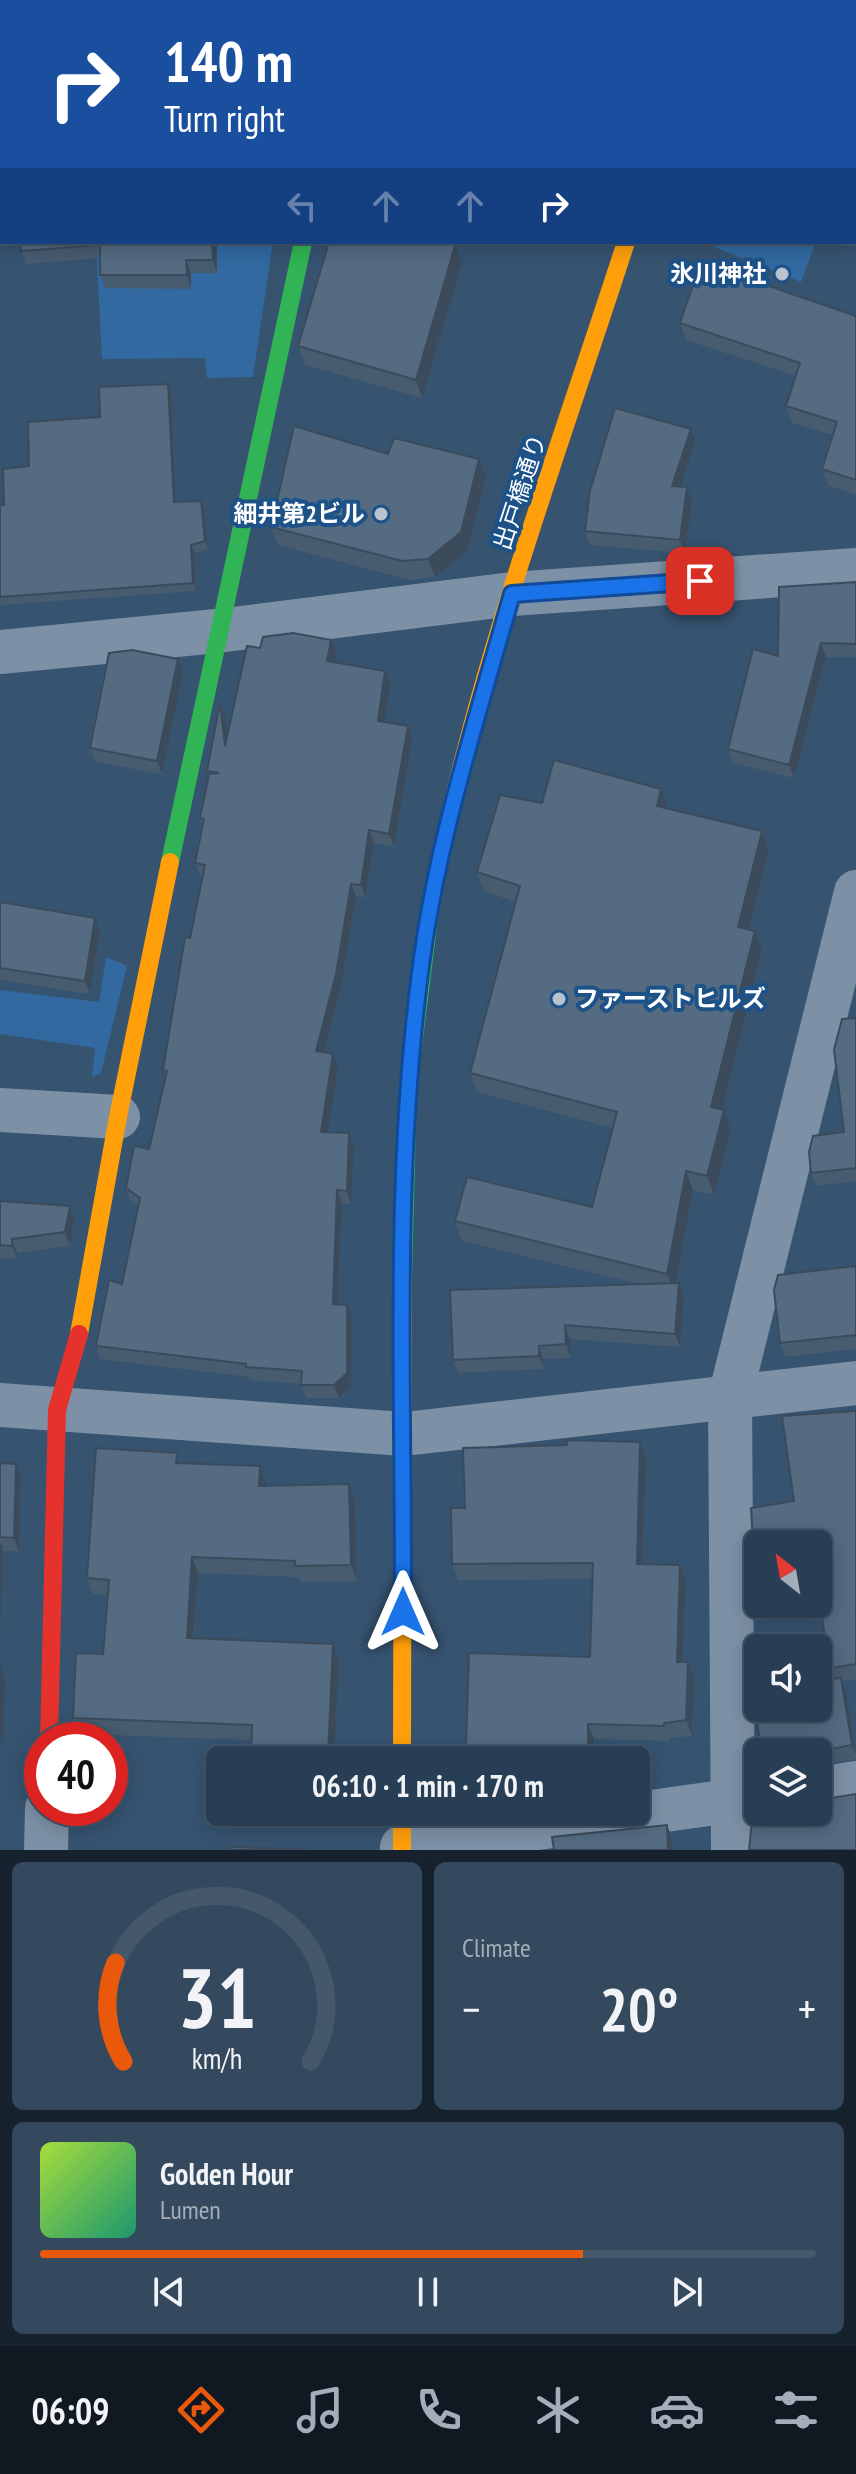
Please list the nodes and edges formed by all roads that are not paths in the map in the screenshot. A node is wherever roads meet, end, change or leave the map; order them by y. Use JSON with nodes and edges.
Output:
{"nodes":[{"id":1,"x":303,"y":244,"type":"edge"},
{"id":2,"x":625,"y":244,"type":"edge"},
{"id":3,"x":856,"y":570,"type":"edge"},
{"id":4,"x":512,"y":594,"type":"junction"},
{"id":5,"x":217,"y":631,"type":"junction"},
{"id":6,"x":0,"y":652,"type":"edge"},
{"id":7,"x":856,"y":892,"type":"edge"},
{"id":8,"x":842,"y":997,"type":"edge"},
{"id":9,"x":0,"y":1110,"type":"edge"},
{"id":10,"x":118,"y":1117,"type":"junction"},
{"id":11,"x":856,"y":1383,"type":"edge"},
{"id":12,"x":730,"y":1397,"type":"junction"},
{"id":13,"x":0,"y":1405,"type":"edge"},
{"id":14,"x":57,"y":1410,"type":"junction"},
{"id":15,"x":404,"y":1434,"type":"junction"},
{"id":16,"x":49,"y":1722,"type":"edge"},
{"id":17,"x":402,"y":1746,"type":"edge"},
{"id":18,"x":744,"y":1772,"type":"edge"},
{"id":19,"x":856,"y":1783,"type":"edge"},
{"id":20,"x":832,"y":1787,"type":"edge"},
{"id":21,"x":744,"y":1799,"type":"edge"},
{"id":22,"x":744,"y":1803,"type":"edge"},
{"id":23,"x":47,"y":1826,"type":"edge"},
{"id":24,"x":402,"y":1836,"type":"edge"},
{"id":25,"x":46,"y":1850,"type":"edge"},
{"id":26,"x":733,"y":1850,"type":"edge"}],
"edges":[{"from":1,"to":5,"type":"street"},
{"from":2,"to":4,"type":"street","name":"出戸橋通り"},
{"from":3,"to":4,"type":"street"},
{"from":4,"to":5,"type":"street"},
{"from":4,"to":15,"type":"street","name":"出戸橋通り"},
{"from":5,"to":6,"type":"street"},
{"from":5,"to":10,"type":"street"},
{"from":7,"to":8,"type":"street"},
{"from":8,"to":12,"type":"street"},
{"from":9,"to":10,"type":"street"},
{"from":10,"to":14,"type":"street"},
{"from":11,"to":12,"type":"street"},
{"from":12,"to":15,"type":"street"},
{"from":12,"to":18,"type":"street"},
{"from":13,"to":14,"type":"street"},
{"from":14,"to":15,"type":"street"},
{"from":14,"to":16,"type":"street"},
{"from":15,"to":17,"type":"street","name":"出戸橋通り"},
{"from":19,"to":20,"type":"street"},
{"from":21,"to":24,"type":"street"},
{"from":22,"to":26,"type":"street"},
{"from":23,"to":25,"type":"street"}]}
